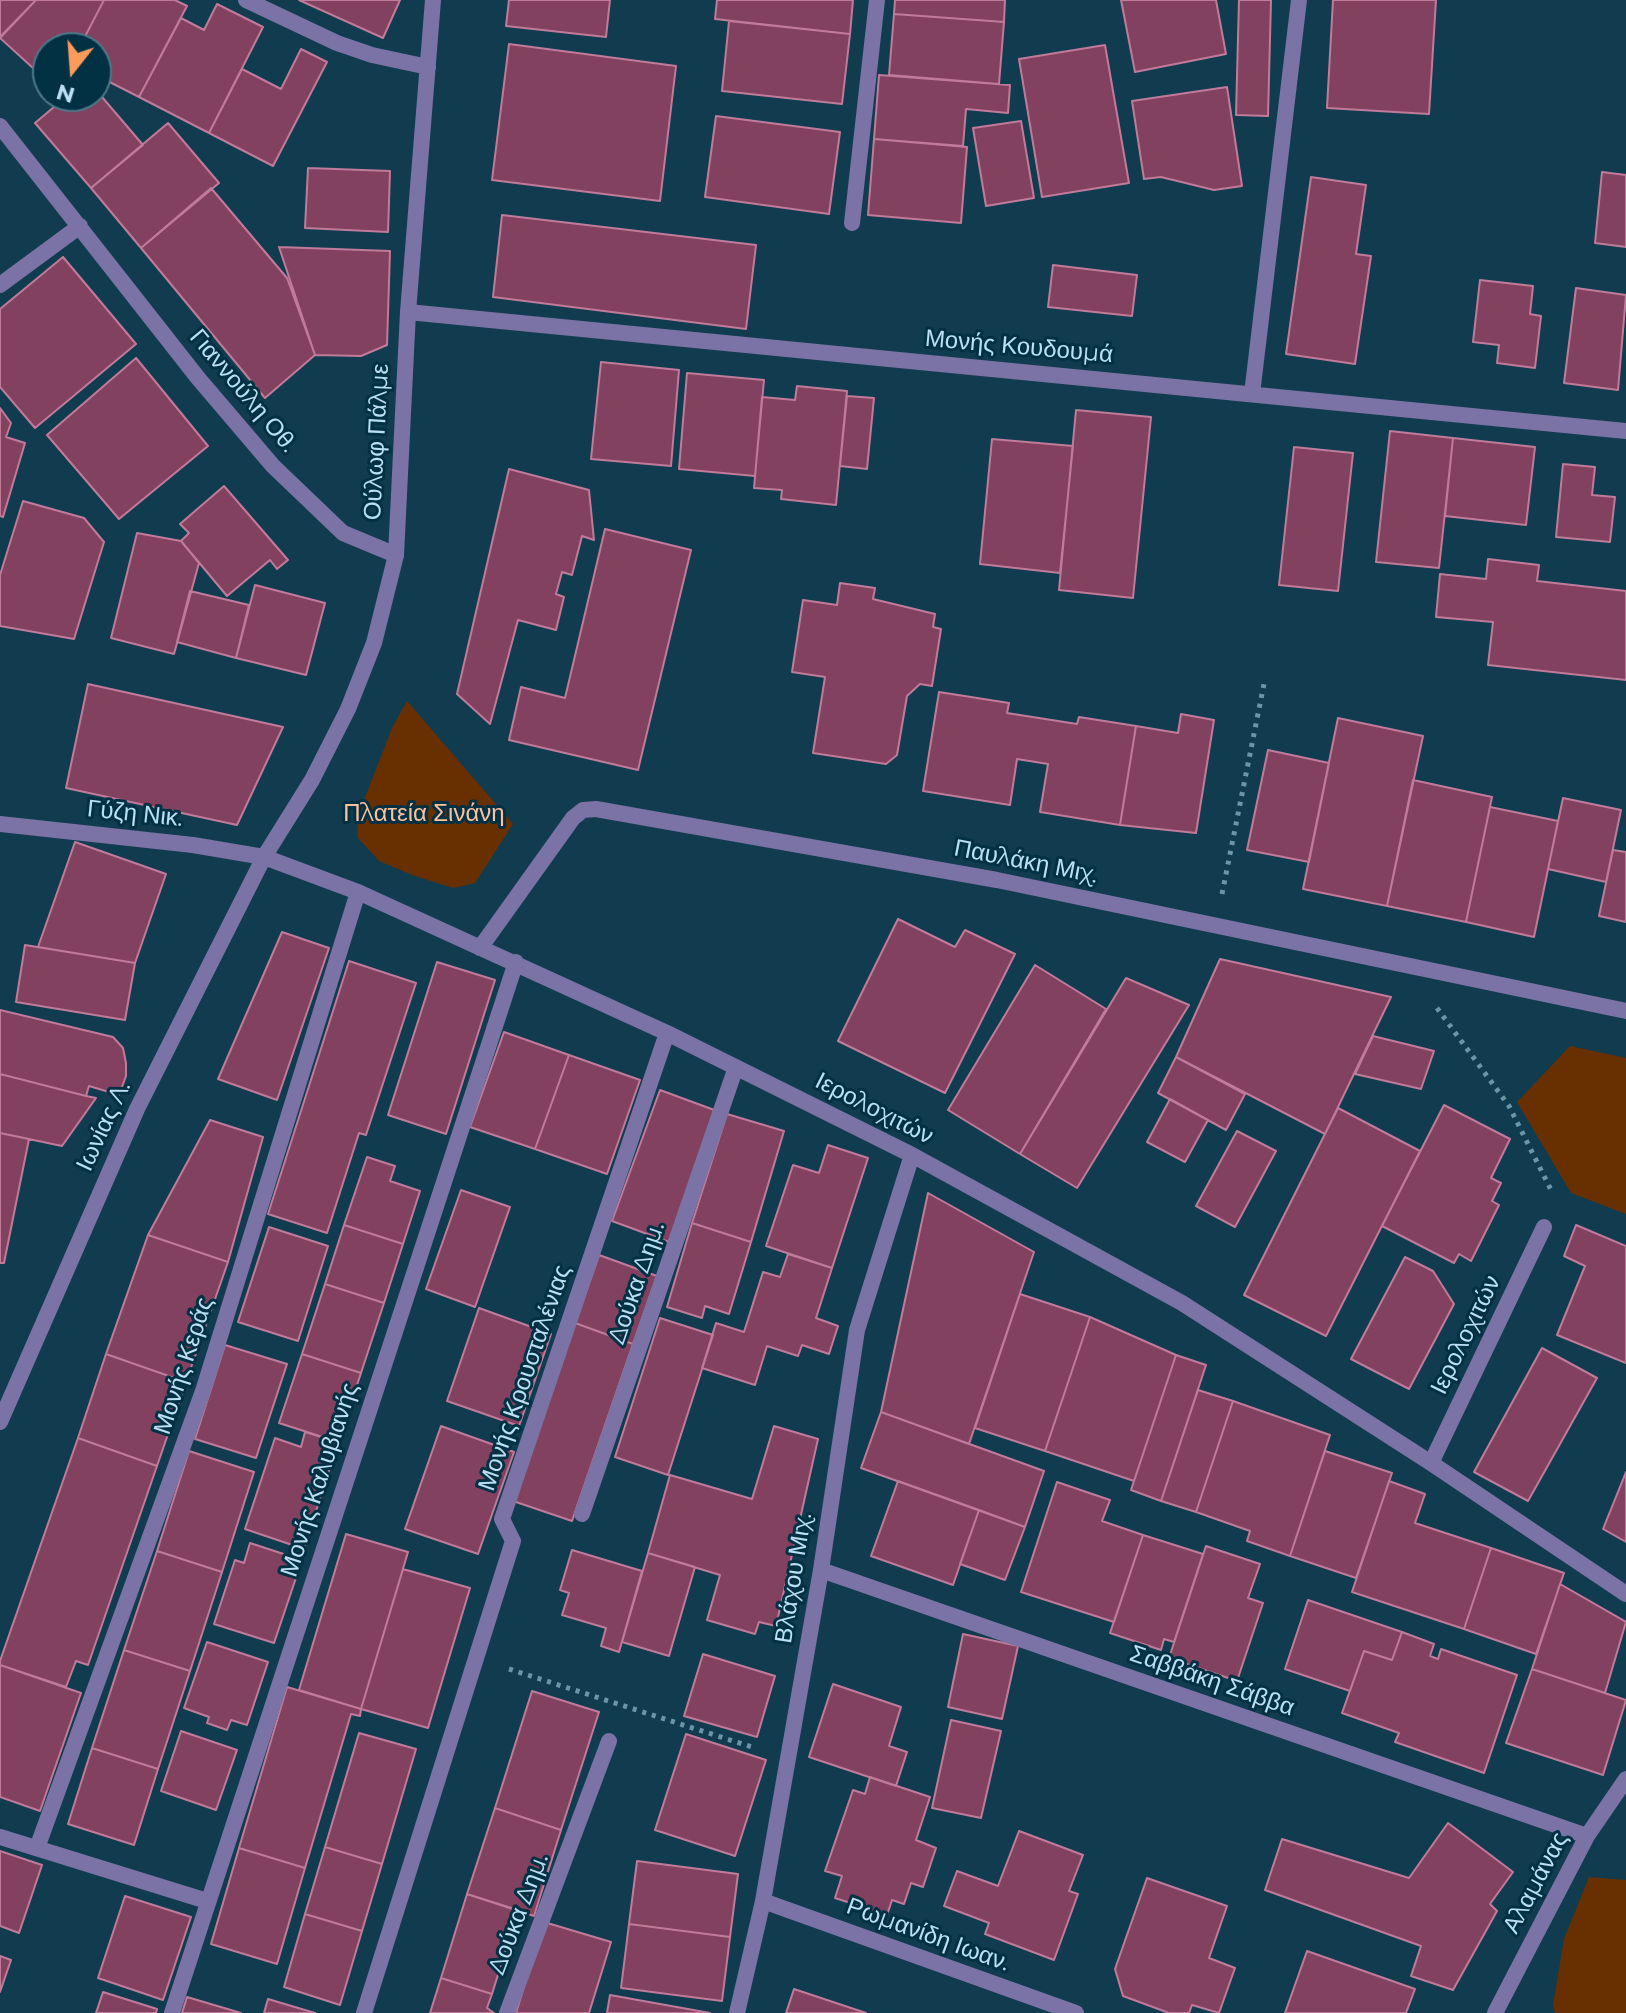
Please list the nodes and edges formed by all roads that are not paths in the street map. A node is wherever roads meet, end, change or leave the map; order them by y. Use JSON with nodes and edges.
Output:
{"nodes":[{"id":1,"x":246,"y":0,"type":"edge"},
{"id":2,"x":433,"y":0,"type":"edge"},
{"id":3,"x":877,"y":0,"type":"edge"},
{"id":4,"x":1299,"y":0,"type":"edge"},
{"id":5,"x":428,"y":67,"type":"junction"},
{"id":6,"x":0,"y":126,"type":"edge"},
{"id":7,"x":852,"y":223,"type":"dead end"},
{"id":8,"x":80,"y":226,"type":"junction"},
{"id":9,"x":0,"y":285,"type":"edge"},
{"id":10,"x":408,"y":312,"type":"junction"},
{"id":11,"x":1252,"y":394,"type":"junction"},
{"id":12,"x":1626,"y":431,"type":"edge"},
{"id":13,"x":396,"y":555,"type":"junction"},
{"id":14,"x":0,"y":824,"type":"edge"},
{"id":15,"x":264,"y":857,"type":"junction"},
{"id":16,"x":358,"y":892,"type":"junction"},
{"id":17,"x":480,"y":948,"type":"junction"},
{"id":18,"x":516,"y":962,"type":"junction"},
{"id":19,"x":1626,"y":1011,"type":"edge"},
{"id":20,"x":667,"y":1033,"type":"junction"},
{"id":21,"x":736,"y":1067,"type":"junction"},
{"id":22,"x":912,"y":1155,"type":"junction"},
{"id":23,"x":1544,"y":1227,"type":"road end"},
{"id":24,"x":0,"y":1422,"type":"edge"},
{"id":25,"x":1431,"y":1463,"type":"junction"},
{"id":26,"x":582,"y":1514,"type":"dead end"},
{"id":27,"x":821,"y":1570,"type":"junction"},
{"id":28,"x":1626,"y":1594,"type":"edge"},
{"id":29,"x":609,"y":1741,"type":"dead end"},
{"id":30,"x":1626,"y":1779,"type":"edge"},
{"id":31,"x":1587,"y":1836,"type":"junction"},
{"id":32,"x":0,"y":1837,"type":"edge"},
{"id":33,"x":37,"y":1848,"type":"junction"},
{"id":34,"x":207,"y":1901,"type":"junction"},
{"id":35,"x":763,"y":1901,"type":"junction"},
{"id":36,"x":1045,"y":2008,"type":"edge"},
{"id":37,"x":172,"y":2013,"type":"edge"},
{"id":38,"x":364,"y":2013,"type":"edge"},
{"id":39,"x":507,"y":2013,"type":"edge"},
{"id":40,"x":737,"y":2013,"type":"edge"},
{"id":41,"x":1076,"y":2013,"type":"edge"},
{"id":42,"x":1495,"y":2013,"type":"edge"}],
"edges":[{"from":1,"to":5,"type":"street"},
{"from":2,"to":5,"type":"street","name":"Ούλωφ Πάλμε"},
{"from":3,"to":7,"type":"street"},
{"from":4,"to":11,"type":"street"},
{"from":5,"to":10,"type":"street","name":"Ούλωφ Πάλμε"},
{"from":6,"to":8,"type":"street","name":"Γιαννούλη Οθ."},
{"from":8,"to":9,"type":"street"},
{"from":8,"to":13,"type":"street","name":"Γιαννούλη Οθ."},
{"from":10,"to":11,"type":"street","name":"Μονής Κουδουμά"},
{"from":10,"to":13,"type":"street","name":"Ούλωφ Πάλμε"},
{"from":11,"to":12,"type":"street","name":"Μονής Κουδουμά"},
{"from":13,"to":15,"type":"street","name":"Ούλωφ Πάλμε"},
{"from":14,"to":15,"type":"street","name":"Γύζη Νικ."},
{"from":15,"to":16,"type":"street","name":"Ιερολοχιτών"},
{"from":15,"to":24,"type":"street","name":"Ιωνίας Λ."},
{"from":16,"to":17,"type":"street","name":"Ιερολοχιτών"},
{"from":16,"to":33,"type":"street","name":"Μονής Κεράς"},
{"from":17,"to":18,"type":"street","name":"Ιερολοχιτών"},
{"from":17,"to":19,"type":"street","name":"Παυλάκη Μιχ."},
{"from":18,"to":20,"type":"street","name":"Ιερολοχιτών"},
{"from":18,"to":34,"type":"street","name":"Μονής Καλυβιανής"},
{"from":20,"to":21,"type":"street","name":"Ιερολοχιτών"},
{"from":20,"to":38,"type":"street","name":"Μονής Κρουσταλένιας"},
{"from":21,"to":22,"type":"street","name":"Ιερολοχιτών"},
{"from":21,"to":26,"type":"street","name":"Δούκα Δημ."},
{"from":22,"to":25,"type":"street","name":"Ιερολοχιτών"},
{"from":22,"to":27,"type":"street","name":"Βλάχου Μιχ."},
{"from":23,"to":25,"type":"street","name":"Ιερολοχιτών"},
{"from":25,"to":28,"type":"street","name":"Ιερολοχιτών"},
{"from":27,"to":31,"type":"street","name":"Σαββάκη Σάββα"},
{"from":27,"to":35,"type":"street","name":"Βλάχου Μιχ."},
{"from":29,"to":39,"type":"street","name":"Δούκα Δημ."},
{"from":30,"to":31,"type":"street","name":"Αλαμάνας"},
{"from":31,"to":42,"type":"street","name":"Αλαμάνας"},
{"from":32,"to":33,"type":"street"},
{"from":33,"to":34,"type":"street"},
{"from":34,"to":37,"type":"street","name":"Μονής Καλυβιανής"},
{"from":35,"to":36,"type":"street","name":"Ρωμανίδη Ιωαν."},
{"from":35,"to":40,"type":"street","name":"Βλάχου Μιχ."},
{"from":36,"to":41,"type":"street","name":"Ρωμανίδη Ιωαν."}]}
